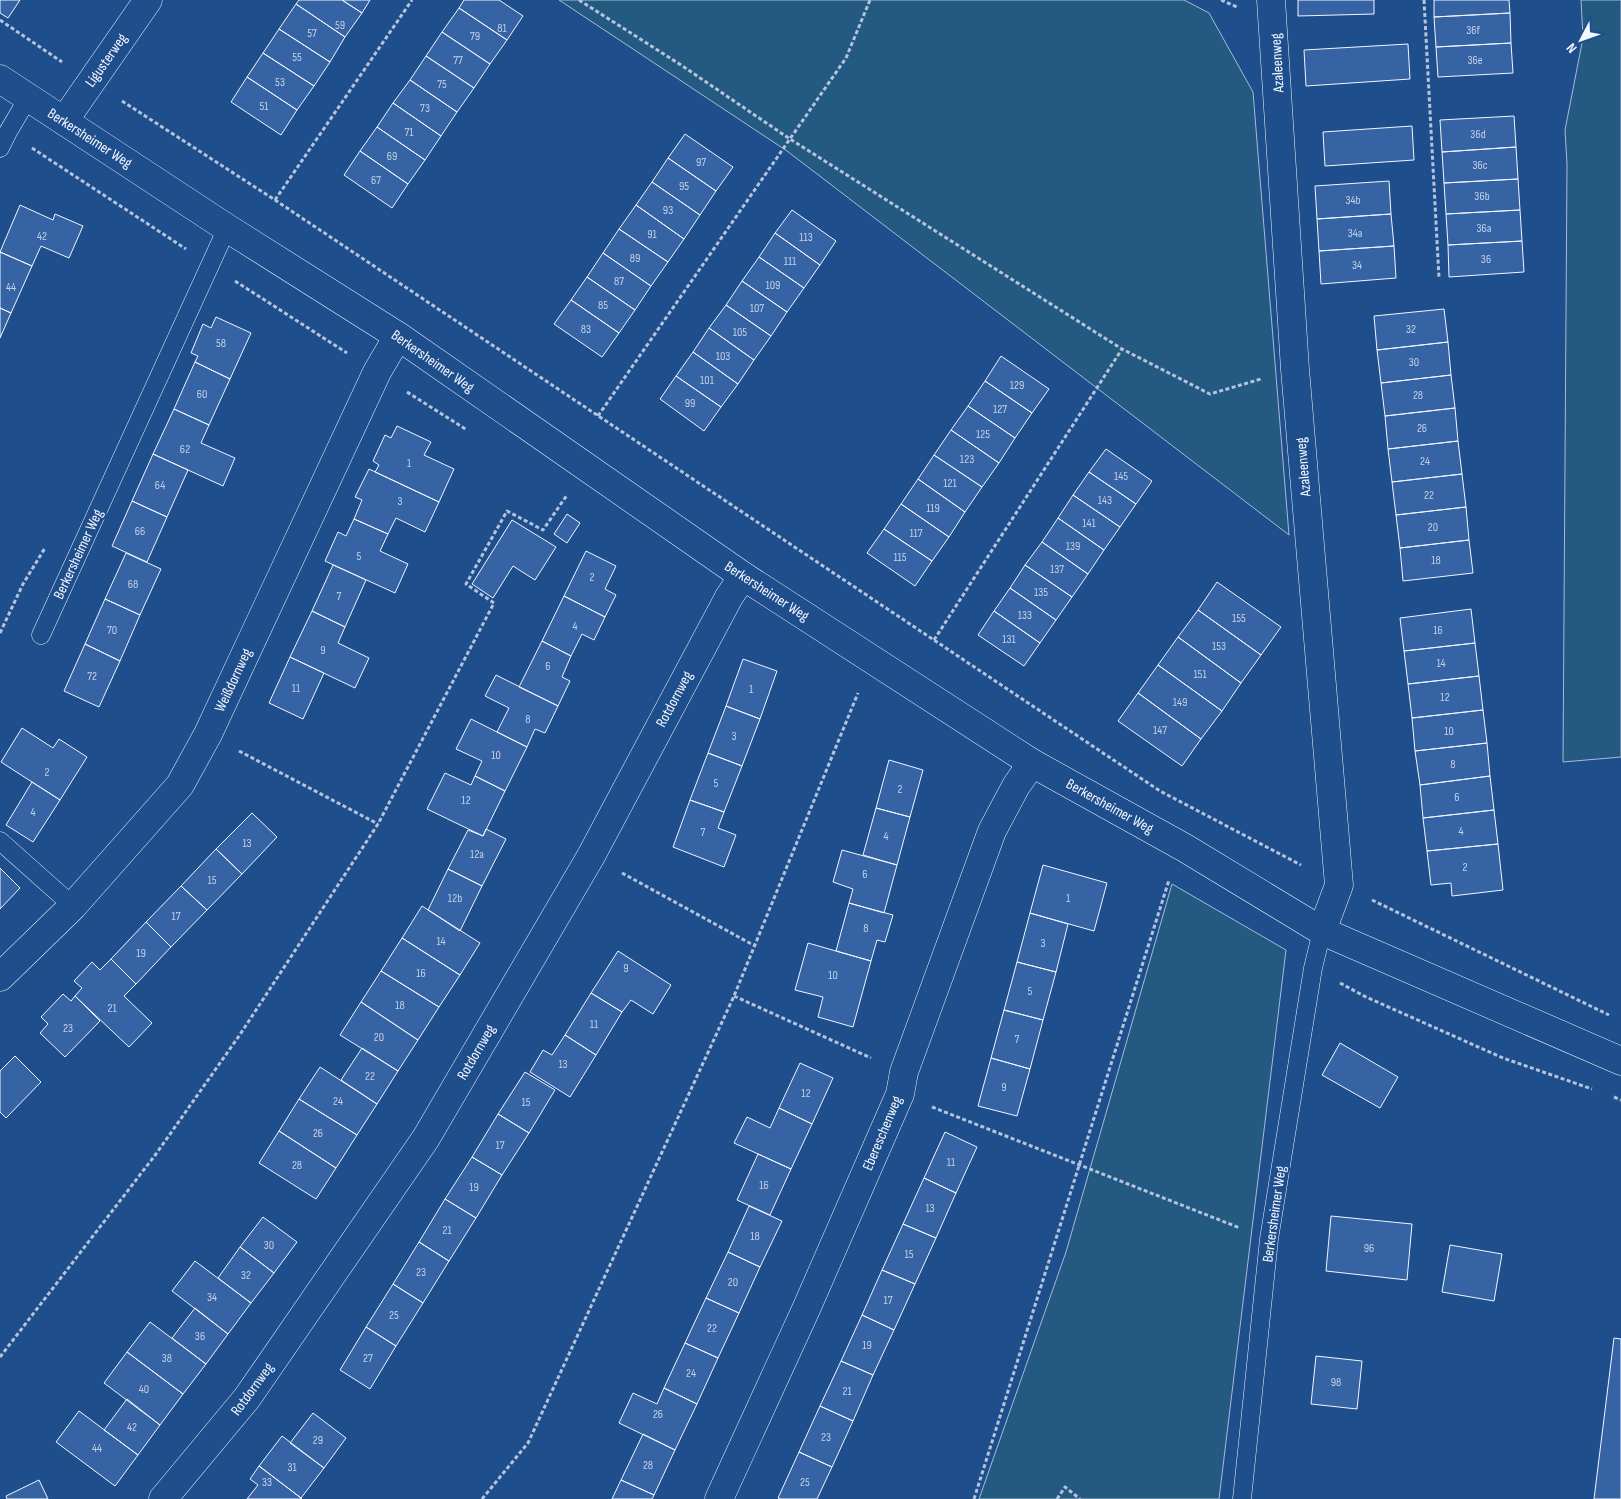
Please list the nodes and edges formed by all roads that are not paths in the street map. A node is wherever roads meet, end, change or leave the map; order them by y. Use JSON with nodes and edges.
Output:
{"nodes":[{"id":1,"x":148,"y":0,"type":"edge"},
{"id":2,"x":1272,"y":0,"type":"edge"},
{"id":3,"x":0,"y":78,"type":"edge"},
{"id":4,"x":28,"y":98,"type":"junction"},
{"id":5,"x":64,"y":121,"type":"junction"},
{"id":6,"x":0,"y":148,"type":"edge"},
{"id":7,"x":227,"y":228,"type":"junction"},
{"id":8,"x":398,"y":336,"type":"junction"},
{"id":9,"x":743,"y":576,"type":"junction"},
{"id":10,"x":41,"y":635,"type":"dead end"},
{"id":11,"x":1032,"y":762,"type":"junction"},
{"id":12,"x":0,"y":841,"type":"edge"},
{"id":13,"x":72,"y":906,"type":"junction"},
{"id":14,"x":1322,"y":931,"type":"junction"},
{"id":15,"x":0,"y":977,"type":"edge"},
{"id":16,"x":1621,"y":1061,"type":"edge"},
{"id":17,"x":163,"y":1499,"type":"edge"},
{"id":18,"x":719,"y":1499,"type":"edge"},
{"id":19,"x":1242,"y":1499,"type":"edge"}],
"edges":[{"from":1,"to":5,"type":"street","name":"Ligusterweg"},
{"from":2,"to":14,"type":"street","name":"Azaleenweg"},
{"from":3,"to":4,"type":"street","name":"Berkersheimer Weg"},
{"from":4,"to":5,"type":"street","name":"Berkersheimer Weg"},
{"from":4,"to":6,"type":"lane"},
{"from":5,"to":7,"type":"street","name":"Berkersheimer Weg"},
{"from":7,"to":8,"type":"street","name":"Berkersheimer Weg"},
{"from":7,"to":10,"type":"lane","name":"Berkersheimer Weg"},
{"from":8,"to":9,"type":"street","name":"Berkersheimer Weg"},
{"from":8,"to":13,"type":"street","name":"Weißdornweg"},
{"from":9,"to":11,"type":"street","name":"Berkersheimer Weg"},
{"from":9,"to":17,"type":"street","name":"Rotdornweg"},
{"from":11,"to":14,"type":"street","name":"Berkersheimer Weg"},
{"from":11,"to":18,"type":"street","name":"Ebereschenweg"},
{"from":12,"to":13,"type":"lane"},
{"from":13,"to":15,"type":"street","name":"Weißdornweg"},
{"from":14,"to":16,"type":"street","name":"Berkersheimer Weg"},
{"from":14,"to":19,"type":"lane","name":"Berkersheimer Weg"}]}
